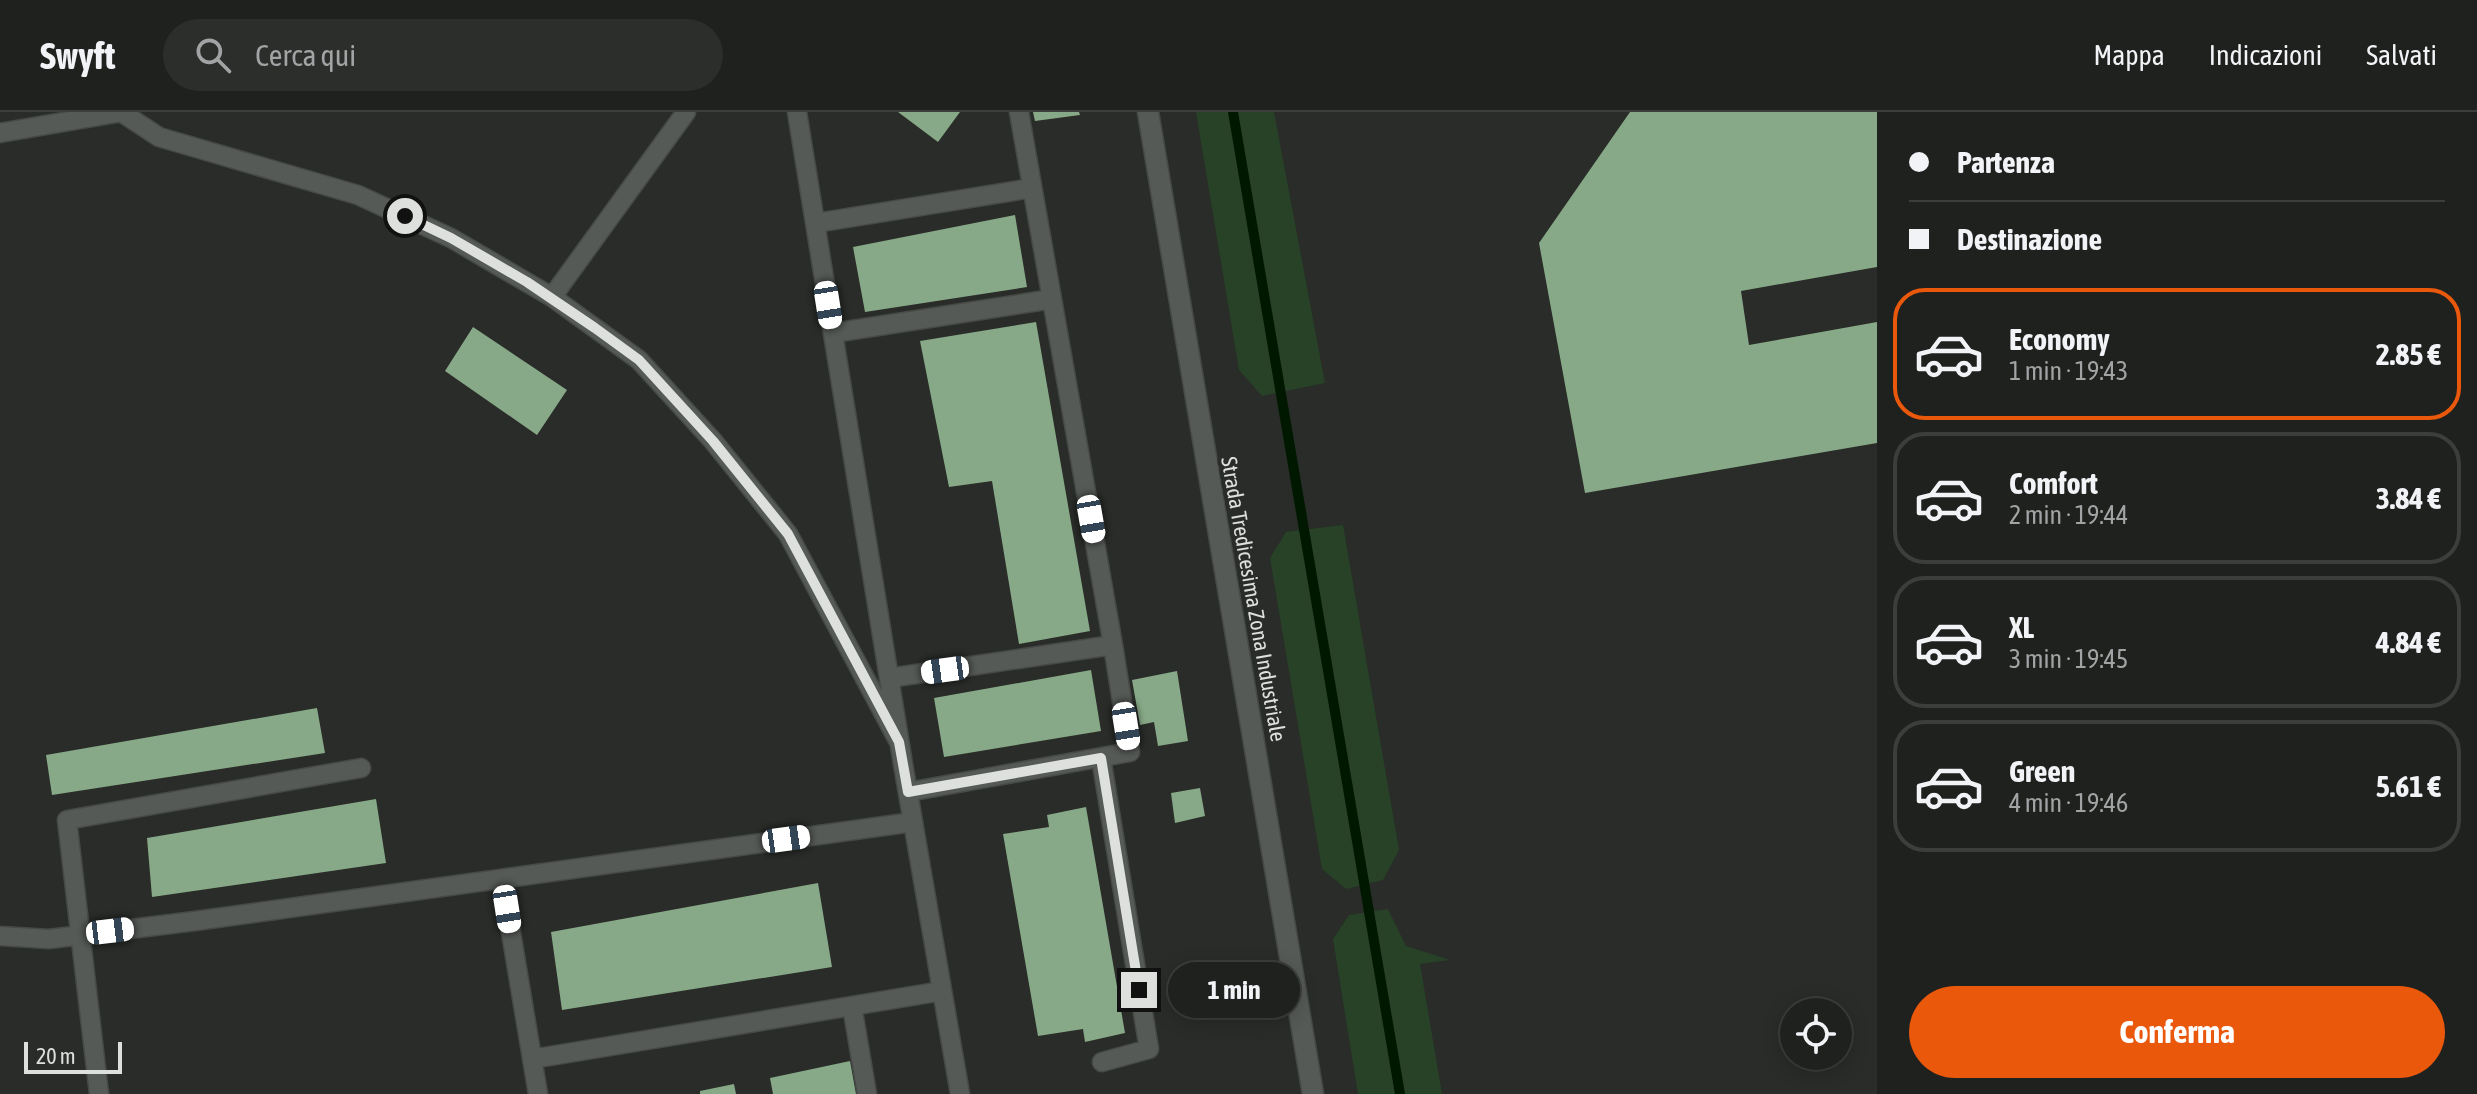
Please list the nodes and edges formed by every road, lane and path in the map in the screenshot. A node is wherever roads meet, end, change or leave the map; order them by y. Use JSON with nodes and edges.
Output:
{"nodes":[{"id":1,"x":121,"y":112,"type":"edge"},
{"id":2,"x":686,"y":112,"type":"edge"},
{"id":3,"x":797,"y":112,"type":"edge"},
{"id":4,"x":1019,"y":112,"type":"edge"},
{"id":5,"x":1148,"y":112,"type":"edge"},
{"id":6,"x":0,"y":133,"type":"edge"},
{"id":7,"x":1032,"y":188,"type":"junction"},
{"id":8,"x":816,"y":223,"type":"junction"},
{"id":9,"x":552,"y":297,"type":"junction"},
{"id":10,"x":1052,"y":299,"type":"junction"},
{"id":11,"x":833,"y":333,"type":"junction"},
{"id":12,"x":1113,"y":645,"type":"junction"},
{"id":13,"x":889,"y":678,"type":"junction"},
{"id":14,"x":899,"y":742,"type":"junction"},
{"id":15,"x":1101,"y":758,"type":"junction"},
{"id":16,"x":361,"y":768,"type":"dead end"},
{"id":17,"x":908,"y":792,"type":"junction"},
{"id":18,"x":913,"y":822,"type":"junction"},
{"id":19,"x":502,"y":879,"type":"junction"},
{"id":20,"x":82,"y":935,"type":"junction"},
{"id":21,"x":0,"y":936,"type":"edge"},
{"id":22,"x":942,"y":991,"type":"junction"},
{"id":23,"x":852,"y":1006,"type":"junction"},
{"id":24,"x":532,"y":1059,"type":"junction"},
{"id":25,"x":1102,"y":1062,"type":"dead end"},
{"id":26,"x":99,"y":1094,"type":"edge"},
{"id":27,"x":538,"y":1094,"type":"edge"},
{"id":28,"x":867,"y":1094,"type":"edge"},
{"id":29,"x":960,"y":1094,"type":"edge"},
{"id":30,"x":1313,"y":1094,"type":"edge"}],
"edges":[{"from":1,"to":6,"type":"lane"},
{"from":1,"to":9,"type":"lane"},
{"from":2,"to":9,"type":"lane"},
{"from":3,"to":8,"type":"lane"},
{"from":4,"to":7,"type":"lane"},
{"from":5,"to":30,"type":"street","name":"Strada Tredicesima Zona Industriale"},
{"from":7,"to":8,"type":"lane"},
{"from":7,"to":10,"type":"lane"},
{"from":8,"to":11,"type":"lane"},
{"from":9,"to":14,"type":"lane"},
{"from":10,"to":11,"type":"lane"},
{"from":10,"to":12,"type":"lane"},
{"from":11,"to":13,"type":"lane"},
{"from":12,"to":13,"type":"lane"},
{"from":12,"to":15,"type":"lane"},
{"from":13,"to":14,"type":"lane"},
{"from":14,"to":17,"type":"lane"},
{"from":15,"to":17,"type":"lane"},
{"from":15,"to":25,"type":"lane"},
{"from":16,"to":20,"type":"lane"},
{"from":17,"to":18,"type":"lane"},
{"from":18,"to":19,"type":"lane"},
{"from":18,"to":22,"type":"lane"},
{"from":19,"to":20,"type":"lane"},
{"from":19,"to":24,"type":"lane"},
{"from":20,"to":21,"type":"lane"},
{"from":20,"to":26,"type":"lane"},
{"from":22,"to":23,"type":"lane"},
{"from":22,"to":29,"type":"lane"},
{"from":23,"to":24,"type":"lane"},
{"from":23,"to":28,"type":"lane"},
{"from":24,"to":27,"type":"lane"}]}
